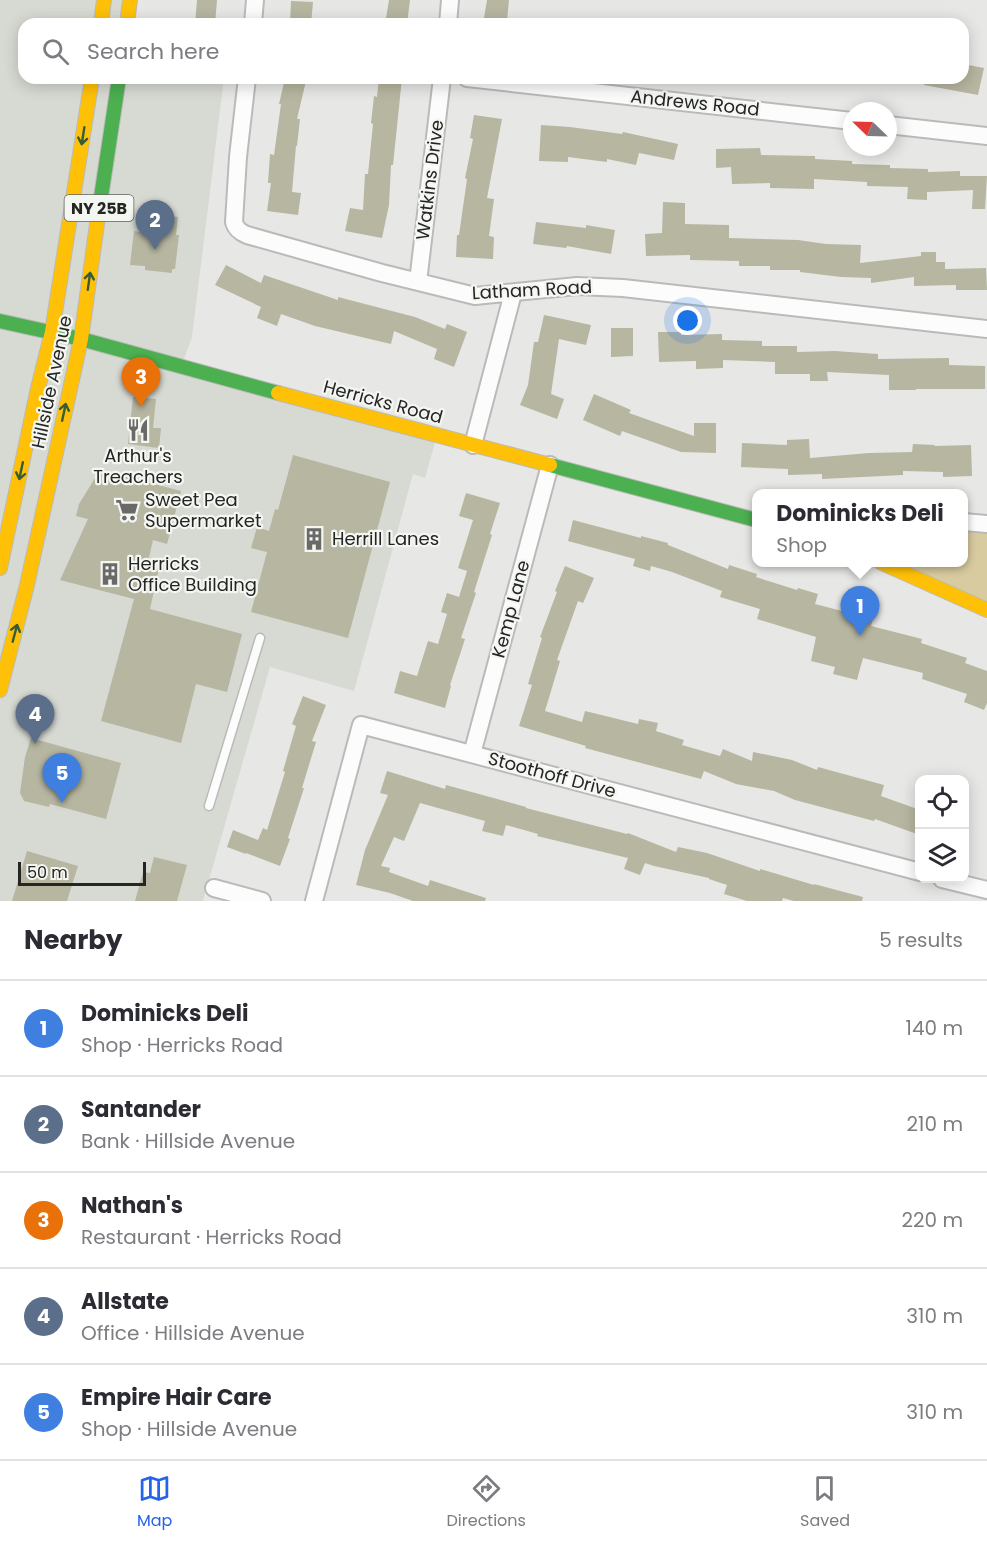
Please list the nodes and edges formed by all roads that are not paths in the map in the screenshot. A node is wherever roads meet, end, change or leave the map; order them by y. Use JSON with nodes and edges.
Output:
{"nodes":[{"id":1,"x":104,"y":0,"type":"edge"},
{"id":2,"x":130,"y":0,"type":"edge"},
{"id":3,"x":255,"y":0,"type":"edge"},
{"id":4,"x":450,"y":0,"type":"edge"},
{"id":5,"x":102,"y":18,"type":"edge"},
{"id":6,"x":128,"y":18,"type":"edge"},
{"id":7,"x":254,"y":18,"type":"edge"},
{"id":8,"x":448,"y":18,"type":"edge"},
{"id":9,"x":91,"y":84,"type":"edge"},
{"id":10,"x":118,"y":84,"type":"edge"},
{"id":11,"x":246,"y":84,"type":"edge"},
{"id":12,"x":441,"y":84,"type":"edge"},
{"id":13,"x":521,"y":84,"type":"edge"},
{"id":14,"x":843,"y":120,"type":"edge"},
{"id":15,"x":897,"y":126,"type":"edge"},
{"id":16,"x":987,"y":136,"type":"edge"},
{"id":17,"x":418,"y":282,"type":"junction"},
{"id":18,"x":513,"y":293,"type":"junction"},
{"id":19,"x":0,"y":321,"type":"edge"},
{"id":20,"x":987,"y":329,"type":"edge"},
{"id":21,"x":52,"y":332,"type":"junction"},
{"id":22,"x":81,"y":339,"type":"junction"},
{"id":23,"x":473,"y":445,"type":"junction"},
{"id":24,"x":550,"y":465,"type":"junction"},
{"id":25,"x":752,"y":519,"type":"edge"},
{"id":26,"x":968,"y":523,"type":"edge"},
{"id":27,"x":987,"y":525,"type":"edge"},
{"id":28,"x":891,"y":567,"type":"edge"},
{"id":29,"x":0,"y":568,"type":"edge"},
{"id":30,"x":987,"y":610,"type":"edge"},
{"id":31,"x":260,"y":638,"type":"dead end"},
{"id":32,"x":0,"y":690,"type":"edge"},
{"id":33,"x":472,"y":754,"type":"junction"},
{"id":34,"x":209,"y":806,"type":"dead end"},
{"id":35,"x":915,"y":872,"type":"edge"},
{"id":36,"x":958,"y":883,"type":"edge"},
{"id":37,"x":214,"y":888,"type":"dead end"},
{"id":38,"x":987,"y":890,"type":"edge"},
{"id":39,"x":262,"y":901,"type":"edge"},
{"id":40,"x":314,"y":901,"type":"edge"}],
"edges":[{"from":1,"to":5,"type":"main road"},
{"from":2,"to":6,"type":"main road"},
{"from":3,"to":7,"type":"street"},
{"from":4,"to":8,"type":"street"},
{"from":9,"to":21,"type":"main road","name":"Hillside Avenue","number":"NY 25B","one_way":true},
{"from":22,"to":10,"type":"main road","name":"Hillside Avenue","number":"NY 25B","one_way":true},
{"from":11,"to":17,"type":"street","name":"Latham Road"},
{"from":12,"to":17,"type":"street","name":"Watkins Drive"},
{"from":13,"to":14,"type":"street","name":"Andrews Road"},
{"from":15,"to":16,"type":"street"},
{"from":17,"to":18,"type":"street","name":"Latham Road"},
{"from":18,"to":20,"type":"street","name":"Latham Road"},
{"from":18,"to":23,"type":"street"},
{"from":19,"to":21,"type":"main road","name":"Herricks Road"},
{"from":21,"to":22,"type":"main road","name":"Herricks Road"},
{"from":21,"to":29,"type":"main road","name":"Hillside Avenue","number":"NY 25B","one_way":true},
{"from":22,"to":23,"type":"main road","name":"Herricks Road"},
{"from":32,"to":22,"type":"main road","name":"Hillside Avenue","number":"NY 25B","one_way":true},
{"from":23,"to":24,"type":"main road","name":"Herricks Road"},
{"from":24,"to":25,"type":"main road","name":"Herricks Road"},
{"from":24,"to":33,"type":"street","name":"Kemp Lane"},
{"from":26,"to":27,"type":"street"},
{"from":28,"to":30,"type":"main road"},
{"from":31,"to":34,"type":"lane"},
{"from":33,"to":35,"type":"street","name":"Stoothoff Drive"},
{"from":33,"to":40,"type":"street","name":"Stoothoff Drive"},
{"from":36,"to":38,"type":"street"},
{"from":37,"to":39,"type":"street"}]}
